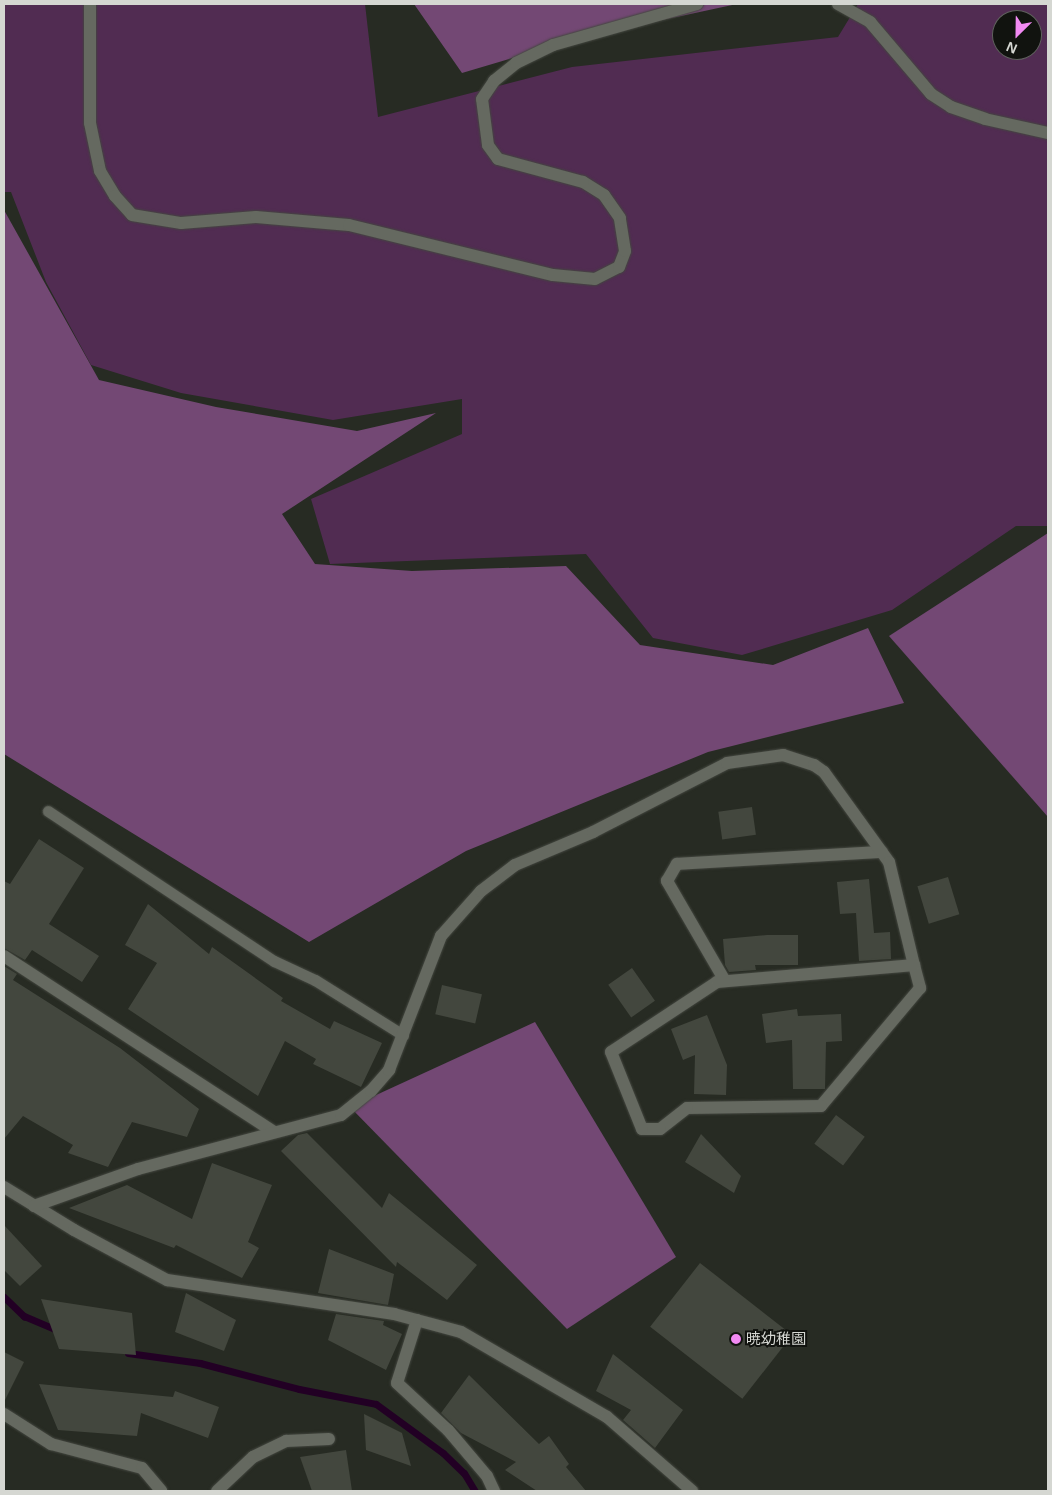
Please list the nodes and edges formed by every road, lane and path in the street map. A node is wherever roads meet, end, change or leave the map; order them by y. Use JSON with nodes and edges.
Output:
{"nodes":[{"id":1,"x":90,"y":4,"type":"edge"},
{"id":2,"x":697,"y":4,"type":"edge"},
{"id":3,"x":838,"y":4,"type":"edge"},
{"id":4,"x":1048,"y":133,"type":"edge"},
{"id":5,"x":48,"y":811,"type":"dead end"},
{"id":6,"x":882,"y":852,"type":"junction"},
{"id":7,"x":4,"y":956,"type":"edge"},
{"id":8,"x":914,"y":965,"type":"junction"},
{"id":9,"x":725,"y":981,"type":"junction"},
{"id":10,"x":403,"y":1034,"type":"junction"},
{"id":11,"x":274,"y":1132,"type":"junction"},
{"id":12,"x":4,"y":1187,"type":"edge"},
{"id":13,"x":34,"y":1206,"type":"junction"},
{"id":14,"x":417,"y":1320,"type":"junction"},
{"id":15,"x":4,"y":1414,"type":"edge"},
{"id":16,"x":330,"y":1439,"type":"dead end"},
{"id":17,"x":161,"y":1491,"type":"edge"},
{"id":18,"x":217,"y":1491,"type":"edge"},
{"id":19,"x":494,"y":1491,"type":"edge"},
{"id":20,"x":692,"y":1491,"type":"edge"}],
"edges":[{"from":1,"to":2,"type":"street"},
{"from":3,"to":4,"type":"street"},
{"from":5,"to":10,"type":"lane"},
{"from":6,"to":8,"type":"street"},
{"from":6,"to":9,"type":"street"},
{"from":6,"to":10,"type":"street"},
{"from":7,"to":11,"type":"street"},
{"from":8,"to":9,"type":"street"},
{"from":8,"to":9,"type":"street"},
{"from":10,"to":11,"type":"street"},
{"from":11,"to":13,"type":"street"},
{"from":12,"to":13,"type":"street"},
{"from":13,"to":14,"type":"street"},
{"from":14,"to":19,"type":"street"},
{"from":14,"to":20,"type":"street"},
{"from":15,"to":17,"type":"street"},
{"from":16,"to":18,"type":"street"}]}
